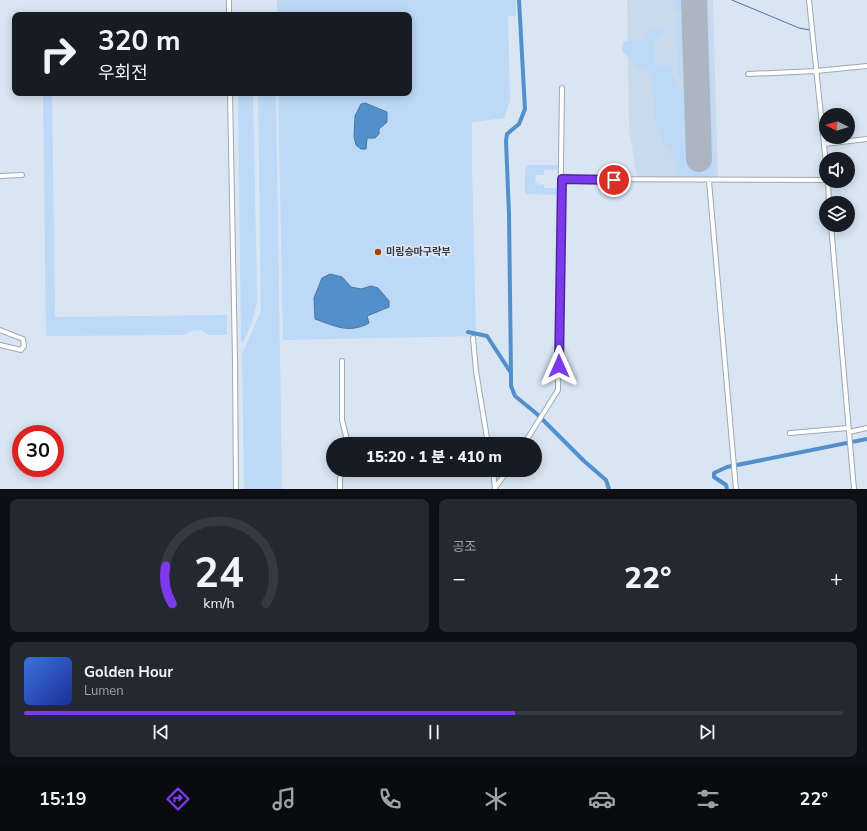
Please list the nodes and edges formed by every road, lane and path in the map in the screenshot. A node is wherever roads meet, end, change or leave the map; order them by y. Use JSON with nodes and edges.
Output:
{"nodes":[{"id":1,"x":229,"y":0,"type":"edge"},
{"id":2,"x":809,"y":0,"type":"edge"},
{"id":3,"x":229,"y":12,"type":"edge"},
{"id":4,"x":867,"y":66,"type":"edge"},
{"id":5,"x":816,"y":71,"type":"junction"},
{"id":6,"x":748,"y":74,"type":"dead end"},
{"id":7,"x":562,"y":88,"type":"dead end"},
{"id":8,"x":230,"y":96,"type":"edge"},
{"id":9,"x":820,"y":108,"type":"edge"},
{"id":10,"x":867,"y":138,"type":"edge"},
{"id":11,"x":855,"y":140,"type":"edge"},
{"id":12,"x":824,"y":144,"type":"edge"},
{"id":13,"x":825,"y":152,"type":"edge"},
{"id":14,"x":22,"y":175,"type":"dead end"},
{"id":15,"x":0,"y":176,"type":"edge"},
{"id":16,"x":562,"y":179,"type":"junction"},
{"id":17,"x":819,"y":180,"type":"edge"},
{"id":18,"x":709,"y":181,"type":"junction"},
{"id":19,"x":832,"y":232,"type":"edge"},
{"id":20,"x":0,"y":330,"type":"edge"},
{"id":21,"x":473,"y":338,"type":"dead end"},
{"id":22,"x":0,"y":345,"type":"edge"},
{"id":23,"x":342,"y":361,"type":"dead end"},
{"id":24,"x":867,"y":428,"type":"edge"},
{"id":25,"x":848,"y":430,"type":"junction"},
{"id":26,"x":790,"y":433,"type":"dead end"},
{"id":27,"x":346,"y":437,"type":"edge"},
{"id":28,"x":487,"y":437,"type":"edge"},
{"id":29,"x":529,"y":437,"type":"edge"},
{"id":30,"x":341,"y":477,"type":"edge"},
{"id":31,"x":494,"y":477,"type":"edge"},
{"id":32,"x":503,"y":477,"type":"edge"},
{"id":33,"x":236,"y":489,"type":"edge"},
{"id":34,"x":340,"y":489,"type":"edge"},
{"id":35,"x":495,"y":489,"type":"edge"},
{"id":36,"x":736,"y":489,"type":"edge"},
{"id":37,"x":854,"y":489,"type":"edge"}],
"edges":[{"from":1,"to":3,"type":"street"},
{"from":2,"to":5,"type":"street"},
{"from":4,"to":5,"type":"street"},
{"from":5,"to":6,"type":"street"},
{"from":5,"to":9,"type":"street"},
{"from":7,"to":16,"type":"street"},
{"from":8,"to":33,"type":"street"},
{"from":10,"to":11,"type":"street"},
{"from":12,"to":13,"type":"street"},
{"from":14,"to":15,"type":"street"},
{"from":16,"to":18,"type":"street"},
{"from":16,"to":29,"type":"street"},
{"from":17,"to":18,"type":"street"},
{"from":18,"to":36,"type":"street"},
{"from":19,"to":25,"type":"street"},
{"from":20,"to":22,"type":"street"},
{"from":21,"to":28,"type":"street"},
{"from":23,"to":27,"type":"street"},
{"from":24,"to":25,"type":"street"},
{"from":25,"to":26,"type":"street"},
{"from":25,"to":37,"type":"street"},
{"from":30,"to":34,"type":"street"},
{"from":31,"to":35,"type":"street"},
{"from":32,"to":35,"type":"street"}]}
